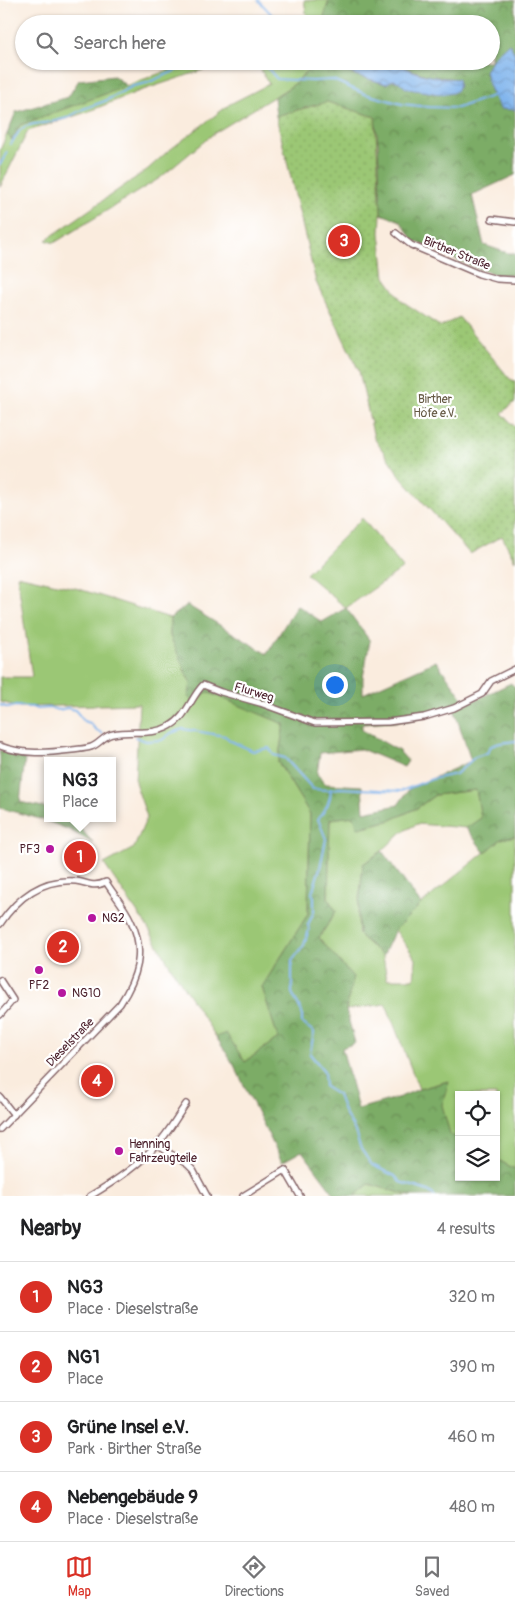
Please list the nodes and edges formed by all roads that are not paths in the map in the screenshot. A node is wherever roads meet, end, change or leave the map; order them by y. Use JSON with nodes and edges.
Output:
{"nodes":[{"id":1,"x":492,"y":219,"type":"dead end"},
{"id":2,"x":515,"y":222,"type":"edge"},
{"id":3,"x":396,"y":233,"type":"dead end"},
{"id":4,"x":515,"y":280,"type":"edge"},
{"id":5,"x":515,"y":669,"type":"edge"},
{"id":6,"x":0,"y":746,"type":"edge"},
{"id":7,"x":0,"y":924,"type":"edge"},
{"id":8,"x":0,"y":980,"type":"edge"},
{"id":9,"x":0,"y":1014,"type":"edge"},
{"id":10,"x":0,"y":1097,"type":"edge"},
{"id":11,"x":186,"y":1104,"type":"dead end"},
{"id":12,"x":14,"y":1116,"type":"junction"},
{"id":13,"x":0,"y":1129,"type":"edge"},
{"id":14,"x":157,"y":1145,"type":"junction"},
{"id":15,"x":90,"y":1196,"type":"edge"},
{"id":16,"x":207,"y":1196,"type":"edge"},
{"id":17,"x":243,"y":1196,"type":"edge"},
{"id":18,"x":300,"y":1196,"type":"edge"}],
"edges":[{"from":1,"to":2,"type":"street"},
{"from":3,"to":4,"type":"street","name":"Birther Straße"},
{"from":5,"to":6,"type":"street","name":"Flurweg"},
{"from":7,"to":12,"type":"street","name":"Dieselstraße"},
{"from":8,"to":9,"type":"street"},
{"from":10,"to":12,"type":"street"},
{"from":11,"to":14,"type":"street"},
{"from":12,"to":13,"type":"street","name":"Dieselstraße"},
{"from":14,"to":15,"type":"street"},
{"from":14,"to":16,"type":"street"},
{"from":17,"to":18,"type":"street"}]}
